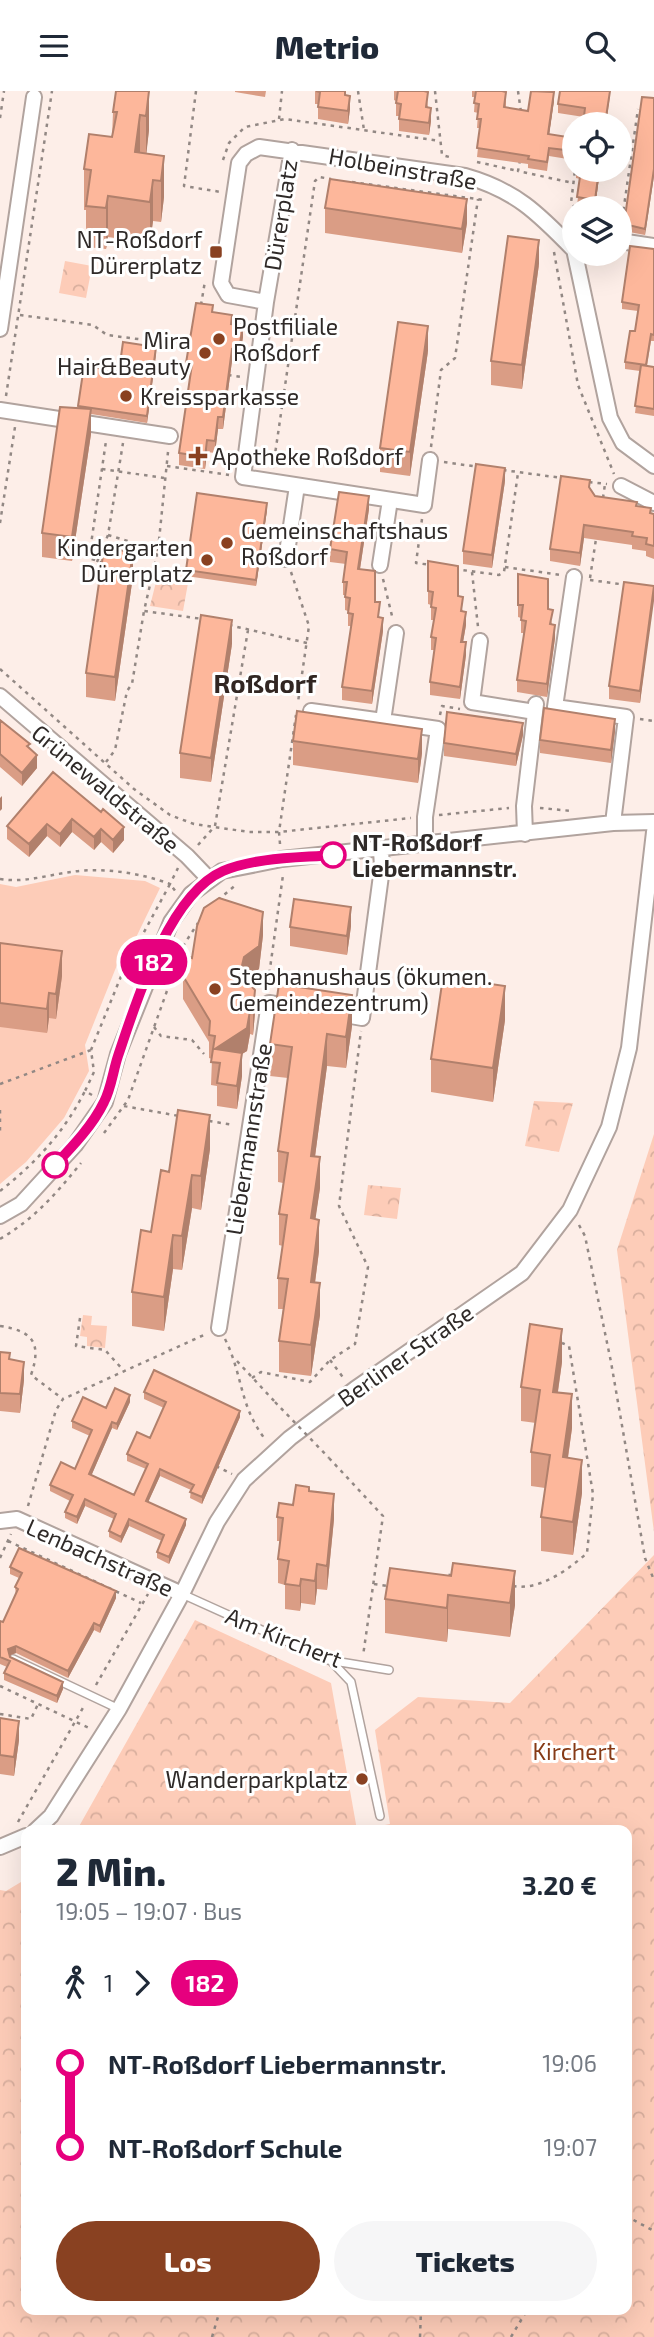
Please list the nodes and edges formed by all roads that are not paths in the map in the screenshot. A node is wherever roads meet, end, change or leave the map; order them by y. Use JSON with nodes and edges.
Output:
{"nodes":[{"id":1,"x":34,"y":97,"type":"dead end"},
{"id":2,"x":292,"y":150,"type":"junction"},
{"id":3,"x":562,"y":239,"type":"edge"},
{"id":4,"x":632,"y":242,"type":"edge"},
{"id":5,"x":654,"y":246,"type":"edge"},
{"id":6,"x":577,"y":266,"type":"edge"},
{"id":7,"x":266,"y":302,"type":"junction"},
{"id":8,"x":0,"y":329,"type":"edge"},
{"id":9,"x":7,"y":411,"type":"edge"},
{"id":10,"x":170,"y":436,"type":"road end"},
{"id":11,"x":430,"y":460,"type":"road end"},
{"id":12,"x":654,"y":466,"type":"edge"},
{"id":13,"x":297,"y":486,"type":"junction"},
{"id":14,"x":621,"y":486,"type":"road end"},
{"id":15,"x":390,"y":500,"type":"junction"},
{"id":16,"x":654,"y":503,"type":"edge"},
{"id":17,"x":286,"y":559,"type":"road end"},
{"id":18,"x":381,"y":570,"type":"road end"},
{"id":19,"x":583,"y":578,"type":"road end"},
{"id":20,"x":396,"y":633,"type":"road end"},
{"id":21,"x":480,"y":641,"type":"dead end"},
{"id":22,"x":0,"y":696,"type":"edge"},
{"id":23,"x":304,"y":710,"type":"edge"},
{"id":24,"x":383,"y":721,"type":"junction"},
{"id":25,"x":654,"y":823,"type":"edge"},
{"id":26,"x":613,"y":824,"type":"junction"},
{"id":27,"x":654,"y":832,"type":"edge"},
{"id":28,"x":525,"y":834,"type":"junction"},
{"id":29,"x":425,"y":845,"type":"junction"},
{"id":30,"x":382,"y":849,"type":"junction"},
{"id":31,"x":210,"y":880,"type":"junction"},
{"id":32,"x":0,"y":1216,"type":"edge"},
{"id":33,"x":219,"y":1328,"type":"road end"},
{"id":34,"x":0,"y":1521,"type":"edge"},
{"id":35,"x":182,"y":1594,"type":"junction"},
{"id":36,"x":13,"y":1659,"type":"edge"},
{"id":37,"x":328,"y":1660,"type":"junction"},
{"id":38,"x":389,"y":1670,"type":"dead end"},
{"id":39,"x":119,"y":1709,"type":"junction"},
{"id":40,"x":380,"y":1816,"type":"dead end"},
{"id":41,"x":41,"y":1825,"type":"edge"}],
"edges":[{"from":1,"to":8,"type":"street"},
{"from":2,"to":3,"type":"street","name":"Holbeinstraße"},
{"from":2,"to":7,"type":"street","name":"Dürerplatz"},
{"from":2,"to":7,"type":"street","name":"Dürerplatz"},
{"from":4,"to":5,"type":"street"},
{"from":6,"to":12,"type":"street","name":"Holbeinstraße"},
{"from":7,"to":13,"type":"street","name":"Dürerplatz"},
{"from":9,"to":10,"type":"street"},
{"from":11,"to":15,"type":"street"},
{"from":13,"to":15,"type":"street"},
{"from":13,"to":17,"type":"street"},
{"from":14,"to":16,"type":"street"},
{"from":15,"to":18,"type":"street"},
{"from":19,"to":26,"type":"street"},
{"from":20,"to":24,"type":"street"},
{"from":21,"to":28,"type":"street"},
{"from":22,"to":31,"type":"street","name":"Grünewaldstraße"},
{"from":23,"to":24,"type":"street"},
{"from":24,"to":29,"type":"street"},
{"from":25,"to":26,"type":"street"},
{"from":26,"to":28,"type":"street"},
{"from":27,"to":35,"type":"street","name":"Berliner Straße"},
{"from":28,"to":29,"type":"street"},
{"from":29,"to":30,"type":"street"},
{"from":30,"to":31,"type":"street"},
{"from":30,"to":33,"type":"street","name":"Liebermannstraße"},
{"from":31,"to":32,"type":"street"},
{"from":34,"to":35,"type":"street","name":"Lenbachstraße"},
{"from":35,"to":37,"type":"lane","name":"Am Kirchert"},
{"from":35,"to":39,"type":"street","name":"Berliner Straße"},
{"from":36,"to":39,"type":"lane"},
{"from":37,"to":38,"type":"lane","name":"Am Kirchert"},
{"from":37,"to":40,"type":"lane"},
{"from":39,"to":41,"type":"street","name":"Berliner Straße"}]}
